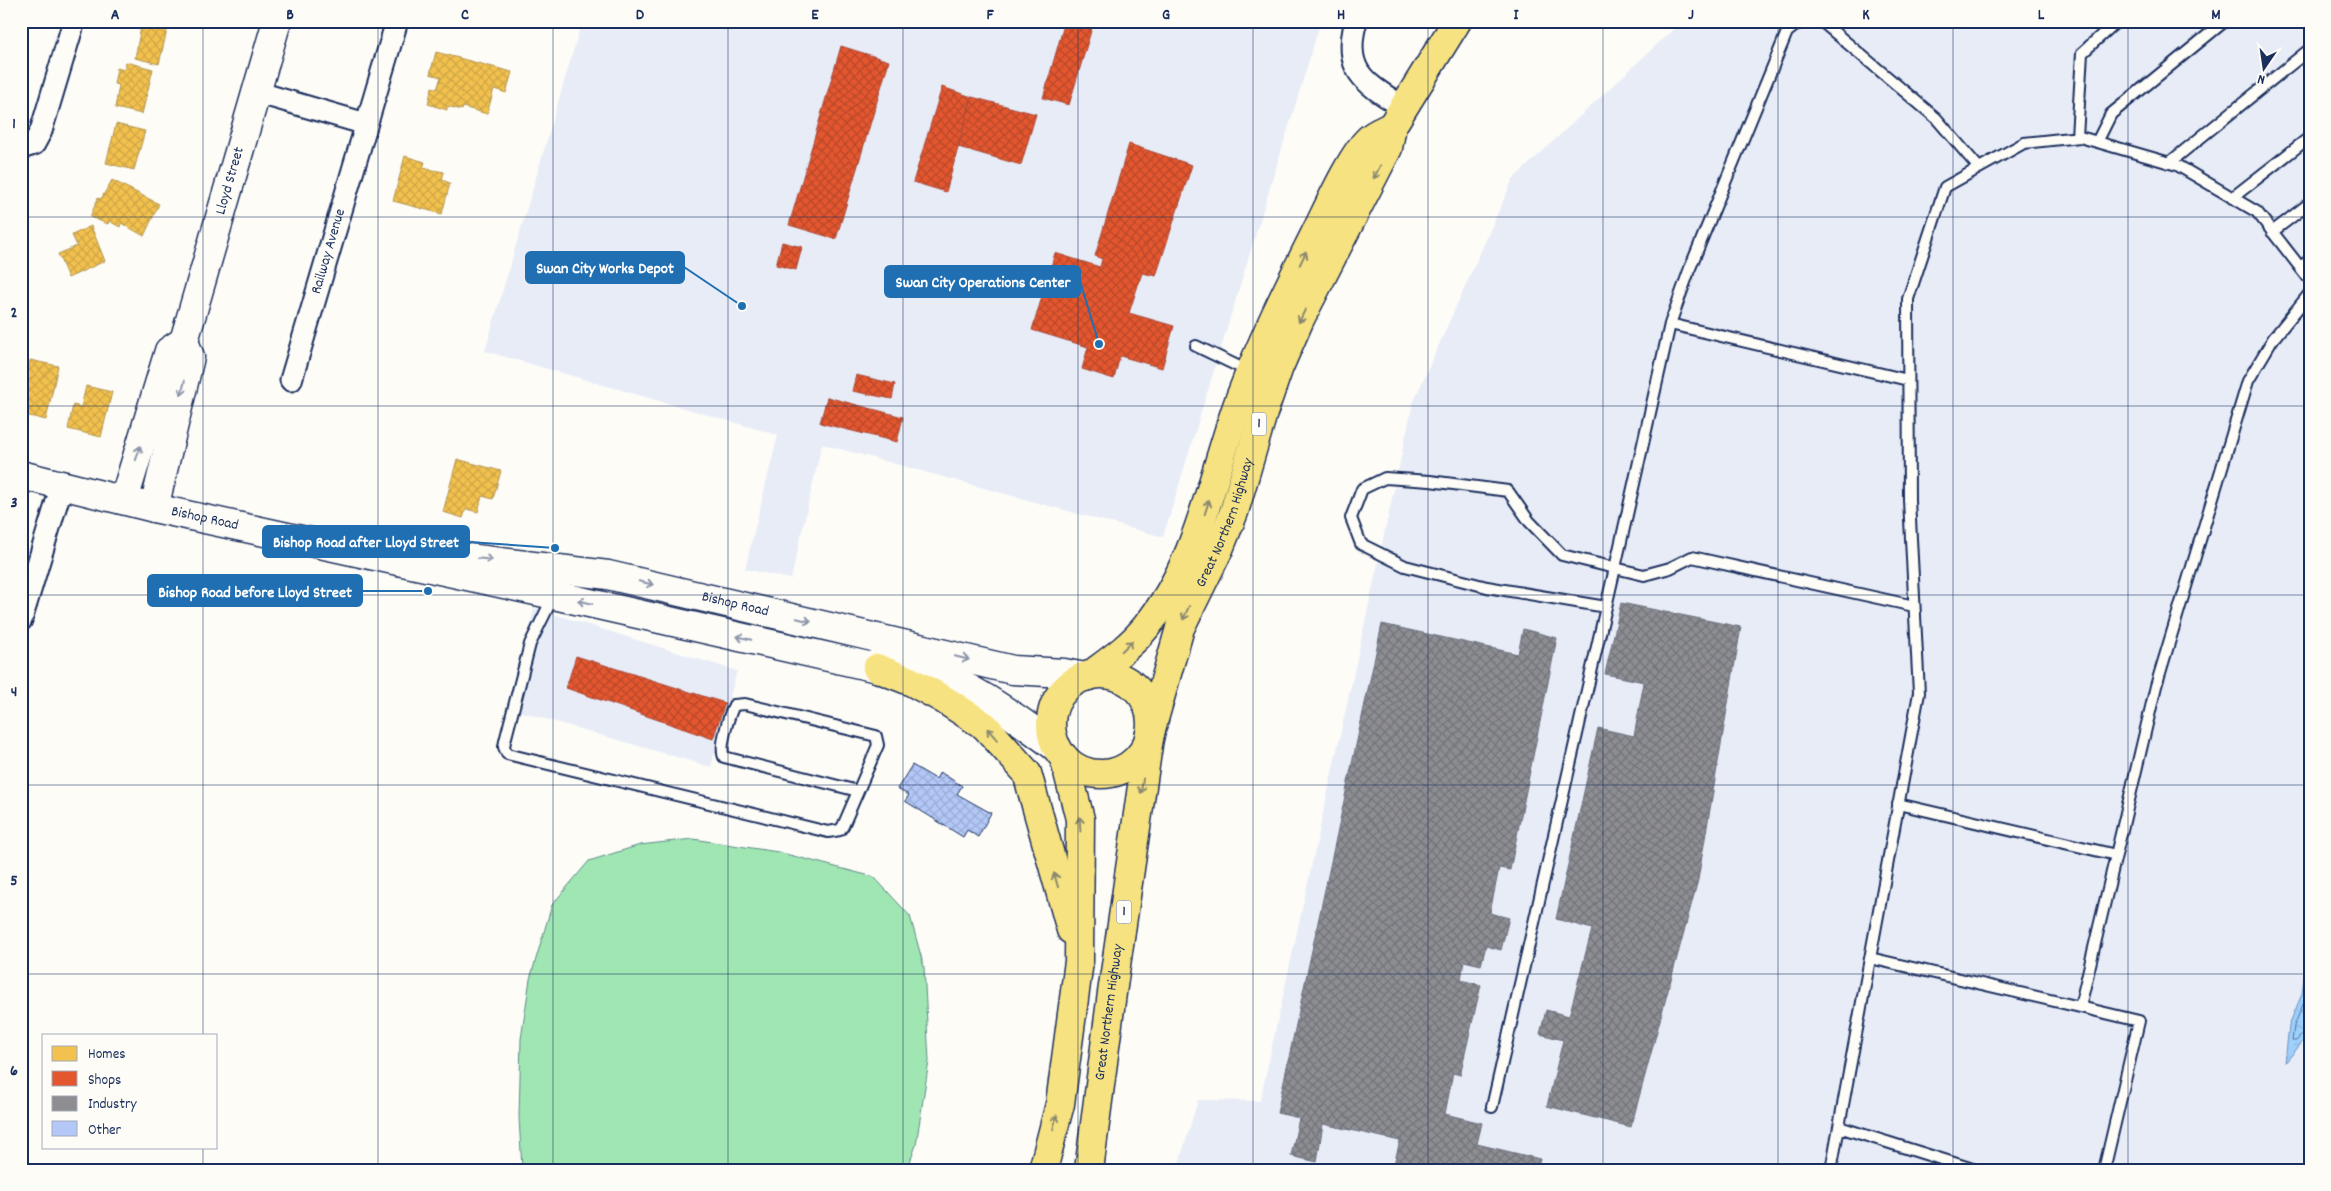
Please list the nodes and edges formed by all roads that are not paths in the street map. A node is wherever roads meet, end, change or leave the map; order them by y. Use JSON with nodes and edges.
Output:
{"nodes":[{"id":1,"x":74,"y":21,"type":"edge"},
{"id":2,"x":277,"y":21,"type":"edge"},
{"id":3,"x":397,"y":21,"type":"edge"},
{"id":4,"x":1356,"y":21,"type":"edge"},
{"id":5,"x":1457,"y":21,"type":"edge"},
{"id":6,"x":1801,"y":21,"type":"edge"},
{"id":7,"x":1821,"y":21,"type":"edge"},
{"id":8,"x":2117,"y":21,"type":"edge"},
{"id":9,"x":2225,"y":21,"type":"edge"},
{"id":10,"x":2310,"y":49,"type":"edge"},
{"id":11,"x":256,"y":92,"type":"junction"},
{"id":12,"x":1398,"y":116,"type":"junction"},
{"id":13,"x":366,"y":124,"type":"junction"},
{"id":14,"x":2077,"y":137,"type":"junction"},
{"id":15,"x":2310,"y":137,"type":"edge"},
{"id":16,"x":2097,"y":142,"type":"junction"},
{"id":17,"x":21,"y":148,"type":"edge"},
{"id":18,"x":2169,"y":163,"type":"junction"},
{"id":19,"x":1979,"y":168,"type":"junction"},
{"id":20,"x":2232,"y":198,"type":"junction"},
{"id":21,"x":2310,"y":203,"type":"edge"},
{"id":22,"x":2272,"y":232,"type":"junction"},
{"id":23,"x":2310,"y":260,"type":"edge"},
{"id":24,"x":2300,"y":267,"type":"junction"},
{"id":25,"x":2310,"y":280,"type":"edge"},
{"id":26,"x":2310,"y":293,"type":"edge"},
{"id":27,"x":1670,"y":324,"type":"junction"},
{"id":28,"x":184,"y":341,"type":"junction"},
{"id":29,"x":1196,"y":346,"type":"dead end"},
{"id":30,"x":1262,"y":378,"type":"junction"},
{"id":31,"x":291,"y":380,"type":"dead end"},
{"id":32,"x":1908,"y":380,"type":"junction"},
{"id":33,"x":21,"y":475,"type":"edge"},
{"id":34,"x":62,"y":485,"type":"junction"},
{"id":35,"x":124,"y":500,"type":"junction"},
{"id":36,"x":154,"y":508,"type":"junction"},
{"id":37,"x":1615,"y":568,"type":"junction"},
{"id":38,"x":557,"y":581,"type":"junction"},
{"id":39,"x":1914,"y":606,"type":"junction"},
{"id":40,"x":1606,"y":607,"type":"junction"},
{"id":41,"x":21,"y":620,"type":"edge"},
{"id":42,"x":877,"y":668,"type":"junction"},
{"id":43,"x":1087,"y":677,"type":"junction"},
{"id":44,"x":1150,"y":735,"type":"junction"},
{"id":45,"x":1060,"y":752,"type":"junction"},
{"id":46,"x":858,"y":790,"type":"junction"},
{"id":47,"x":1898,"y":804,"type":"junction"},
{"id":48,"x":2116,"y":855,"type":"junction"},
{"id":49,"x":1870,"y":958,"type":"junction"},
{"id":50,"x":1079,"y":960,"type":"junction"},
{"id":51,"x":2080,"y":1007,"type":"junction"},
{"id":52,"x":1492,"y":1107,"type":"dead end"},
{"id":53,"x":1838,"y":1127,"type":"junction"},
{"id":54,"x":1043,"y":1170,"type":"edge"},
{"id":55,"x":1089,"y":1170,"type":"edge"},
{"id":56,"x":1831,"y":1170,"type":"edge"},
{"id":57,"x":1976,"y":1170,"type":"edge"},
{"id":58,"x":2104,"y":1170,"type":"edge"}],
"edges":[{"from":1,"to":17,"type":"street"},
{"from":2,"to":11,"type":"street","name":"Lloyd Street"},
{"from":3,"to":13,"type":"street","name":"Railway Avenue"},
{"from":4,"to":12,"type":"street"},
{"from":5,"to":12,"type":"main road","name":"Great Northern Highway","number":"1"},
{"from":6,"to":27,"type":"lane"},
{"from":7,"to":19,"type":"lane"},
{"from":8,"to":14,"type":"lane"},
{"from":9,"to":16,"type":"lane"},
{"from":10,"to":18,"type":"lane"},
{"from":11,"to":13,"type":"street"},
{"from":11,"to":28,"type":"street","name":"Lloyd Street"},
{"from":12,"to":30,"type":"main road","name":"Great Northern Highway","number":"1"},
{"from":13,"to":31,"type":"street","name":"Railway Avenue"},
{"from":14,"to":16,"type":"lane"},
{"from":14,"to":19,"type":"lane"},
{"from":15,"to":20,"type":"lane"},
{"from":16,"to":18,"type":"lane"},
{"from":18,"to":20,"type":"lane"},
{"from":19,"to":32,"type":"lane"},
{"from":20,"to":22,"type":"lane"},
{"from":21,"to":22,"type":"lane"},
{"from":22,"to":24,"type":"lane"},
{"from":23,"to":24,"type":"lane"},
{"from":24,"to":25,"type":"lane"},
{"from":26,"to":48,"type":"lane"},
{"from":27,"to":32,"type":"lane"},
{"from":27,"to":37,"type":"lane"},
{"from":35,"to":28,"type":"street","name":"Lloyd Street","one_way":true},
{"from":28,"to":36,"type":"street","name":"Lloyd Street","one_way":true},
{"from":29,"to":30,"type":"lane"},
{"from":43,"to":30,"type":"main road","name":"Great Northern Highway","number":"1","one_way":true},
{"from":30,"to":44,"type":"main road","name":"Great Northern Highway","number":"1","one_way":true},
{"from":32,"to":39,"type":"lane"},
{"from":33,"to":34,"type":"street","name":"Bishop Road"},
{"from":34,"to":35,"type":"street","name":"Bishop Road"},
{"from":34,"to":41,"type":"street"},
{"from":35,"to":36,"type":"street","name":"Bishop Road"},
{"from":36,"to":38,"type":"street","name":"Bishop Road"},
{"from":37,"to":39,"type":"lane"},
{"from":37,"to":40,"type":"lane"},
{"from":37,"to":40,"type":"lane"},
{"from":42,"to":38,"type":"street","name":"Bishop Road","one_way":true},
{"from":38,"to":43,"type":"street","name":"Bishop Road","one_way":true},
{"from":38,"to":46,"type":"lane"},
{"from":39,"to":47,"type":"lane"},
{"from":40,"to":52,"type":"lane"},
{"from":42,"to":45,"type":"street"},
{"from":50,"to":42,"type":"main road","one_way":true},
{"from":43,"to":44,"type":"main road","number":"1"},
{"from":43,"to":45,"type":"main road","number":"1"},
{"from":44,"to":45,"type":"main road","number":"1"},
{"from":44,"to":55,"type":"main road","name":"Great Northern Highway","number":"1","one_way":true},
{"from":50,"to":45,"type":"main road","number":"1","one_way":true},
{"from":46,"to":46,"type":"lane"},
{"from":47,"to":48,"type":"lane"},
{"from":47,"to":49,"type":"lane"},
{"from":48,"to":51,"type":"lane"},
{"from":49,"to":51,"type":"lane"},
{"from":49,"to":53,"type":"lane"},
{"from":54,"to":50,"type":"main road","number":"1","one_way":true},
{"from":51,"to":58,"type":"lane"},
{"from":53,"to":56,"type":"lane"},
{"from":53,"to":57,"type":"lane"}]}
